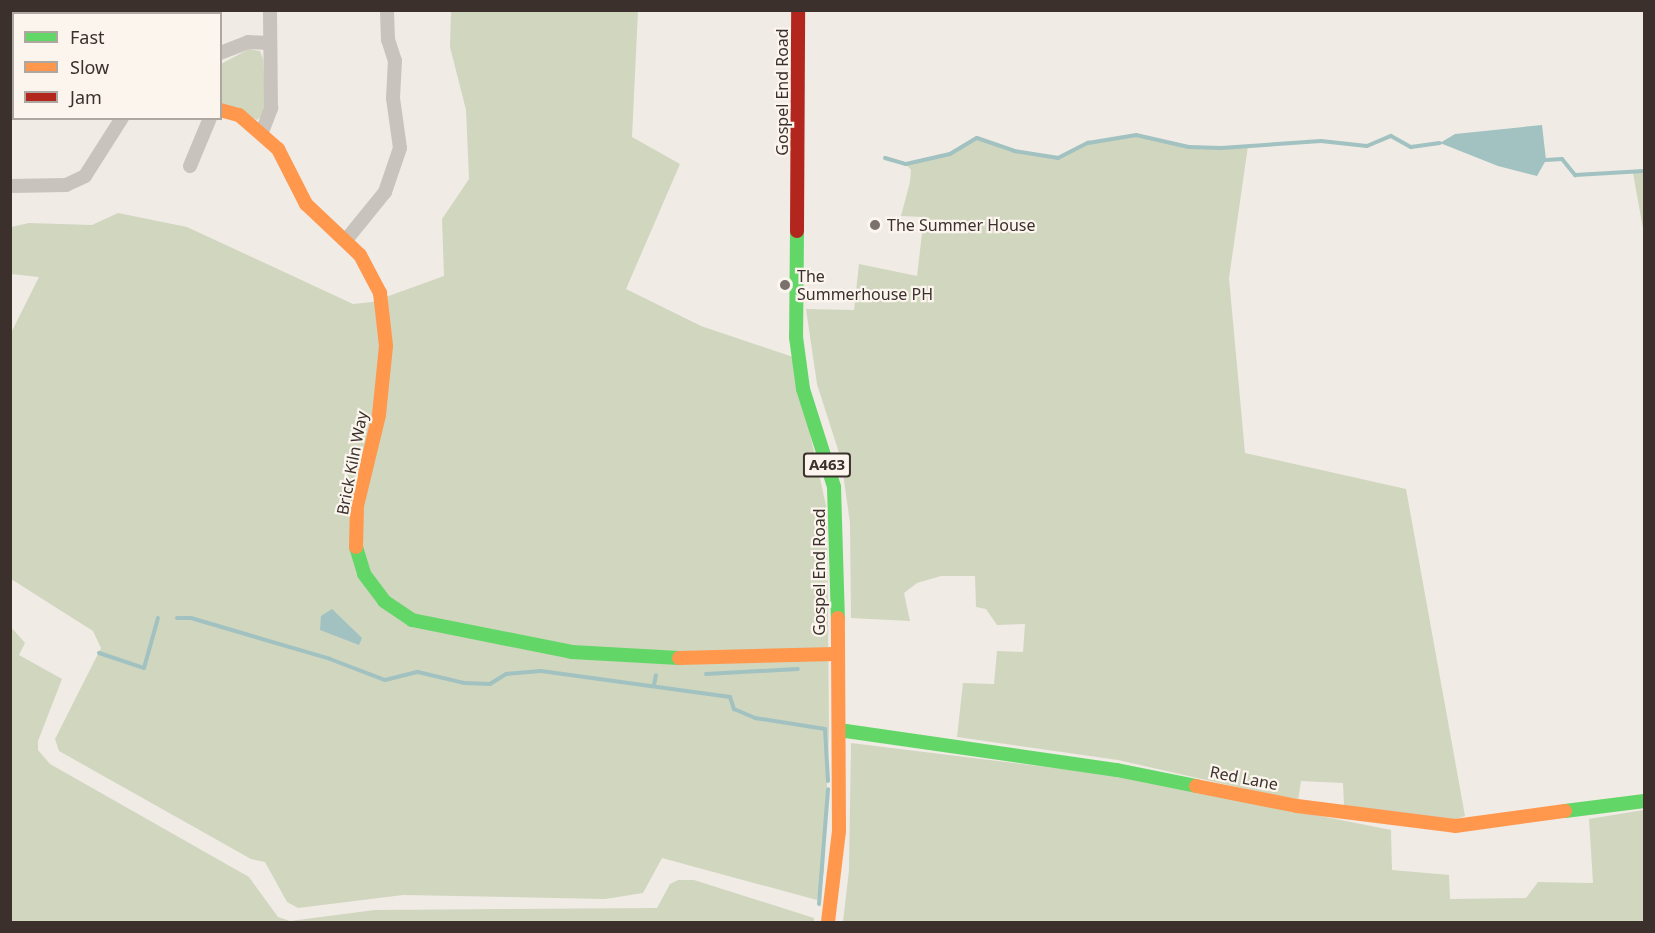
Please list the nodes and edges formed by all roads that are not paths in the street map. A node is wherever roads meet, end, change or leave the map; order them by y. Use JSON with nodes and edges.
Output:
{"nodes":[{"id":1,"x":270,"y":10,"type":"edge"},
{"id":2,"x":387,"y":10,"type":"edge"},
{"id":3,"x":798,"y":10,"type":"edge"},
{"id":4,"x":268,"y":43,"type":"junction"},
{"id":5,"x":222,"y":52,"type":"edge"},
{"id":6,"x":222,"y":111,"type":"edge"},
{"id":7,"x":121,"y":120,"type":"edge"},
{"id":8,"x":209,"y":120,"type":"edge"},
{"id":9,"x":262,"y":132,"type":"junction"},
{"id":10,"x":190,"y":166,"type":"dead end"},
{"id":11,"x":10,"y":186,"type":"edge"},
{"id":12,"x":346,"y":240,"type":"junction"},
{"id":13,"x":836,"y":654,"type":"junction"},
{"id":14,"x":839,"y":730,"type":"junction"},
{"id":15,"x":1644,"y":801,"type":"edge"},
{"id":16,"x":828,"y":922,"type":"edge"}],
"edges":[{"from":1,"to":4,"type":"street"},
{"from":2,"to":12,"type":"street"},
{"from":3,"to":13,"type":"street","name":"Gospel End Road","number":"A463"},
{"from":4,"to":5,"type":"street"},
{"from":4,"to":9,"type":"street"},
{"from":6,"to":9,"type":"street","name":"Brick Kiln Way"},
{"from":7,"to":11,"type":"street"},
{"from":8,"to":10,"type":"street"},
{"from":9,"to":12,"type":"street","name":"Brick Kiln Way"},
{"from":12,"to":13,"type":"street","name":"Brick Kiln Way"},
{"from":13,"to":14,"type":"street","name":"Gospel End Road","number":"A463"},
{"from":14,"to":15,"type":"street","name":"Red Lane"},
{"from":14,"to":16,"type":"street","name":"Gospel End Road","number":"A463"}]}
